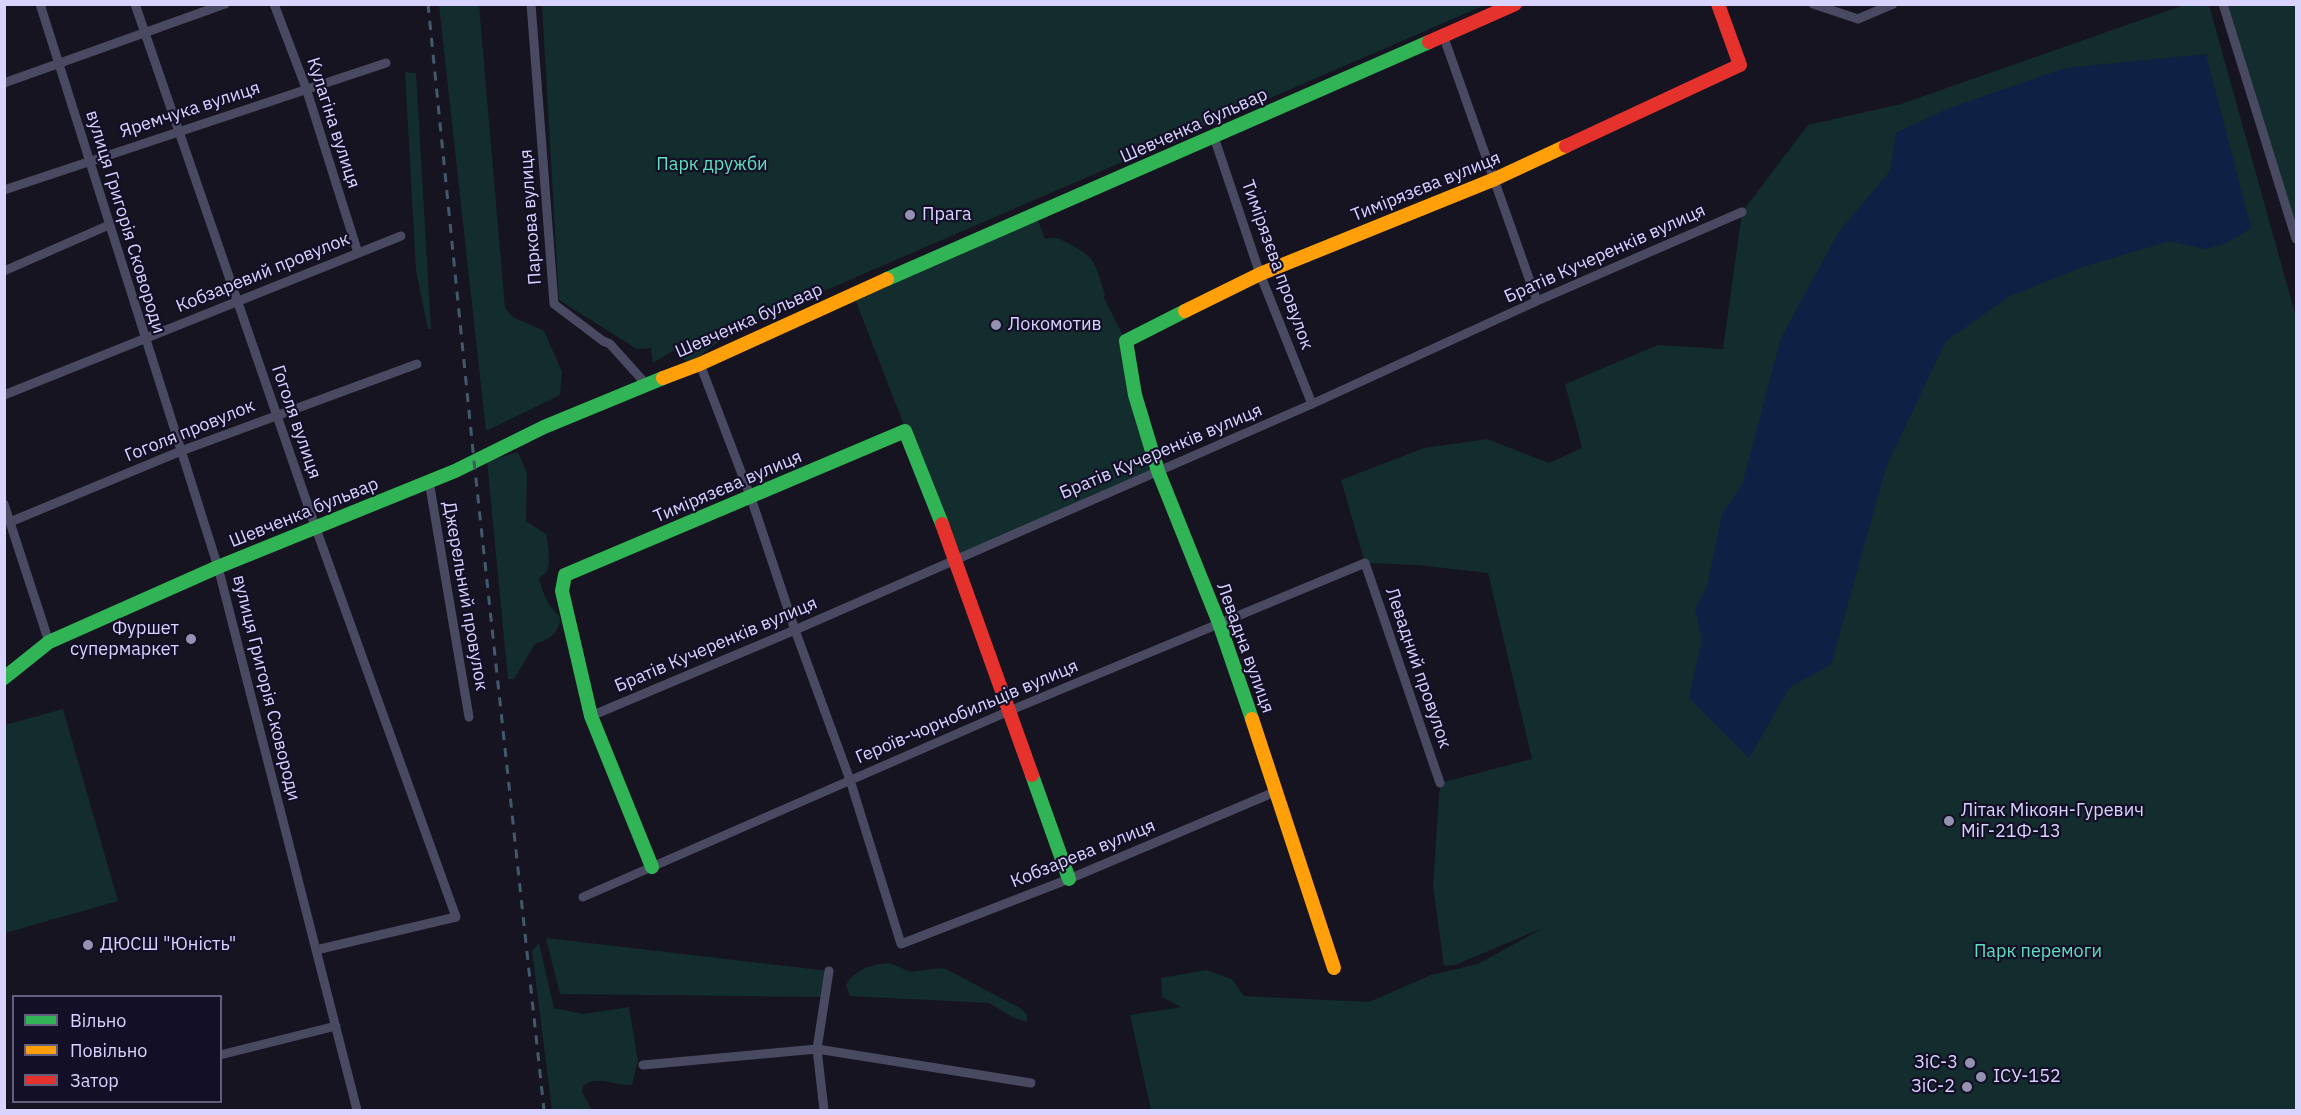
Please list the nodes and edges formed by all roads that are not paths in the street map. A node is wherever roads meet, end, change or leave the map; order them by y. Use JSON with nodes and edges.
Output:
{"nodes":[{"id":1,"x":40,"y":4,"type":"edge"},
{"id":2,"x":135,"y":4,"type":"edge"},
{"id":3,"x":225,"y":4,"type":"edge"},
{"id":4,"x":274,"y":4,"type":"edge"},
{"id":5,"x":531,"y":4,"type":"edge"},
{"id":6,"x":1515,"y":4,"type":"edge"},
{"id":7,"x":1718,"y":4,"type":"edge"},
{"id":8,"x":1814,"y":4,"type":"edge"},
{"id":9,"x":1893,"y":4,"type":"edge"},
{"id":10,"x":2223,"y":4,"type":"edge"},
{"id":11,"x":145,"y":32,"type":"junction"},
{"id":12,"x":1443,"y":35,"type":"junction"},
{"id":13,"x":386,"y":63,"type":"dead end"},
{"id":14,"x":59,"y":65,"type":"junction"},
{"id":15,"x":4,"y":83,"type":"edge"},
{"id":16,"x":306,"y":88,"type":"junction"},
{"id":17,"x":179,"y":132,"type":"junction"},
{"id":18,"x":1214,"y":137,"type":"junction"},
{"id":19,"x":89,"y":161,"type":"junction"},
{"id":20,"x":1495,"y":179,"type":"junction"},
{"id":21,"x":4,"y":189,"type":"edge"},
{"id":22,"x":1742,"y":212,"type":"dead end"},
{"id":23,"x":109,"y":225,"type":"junction"},
{"id":24,"x":400,"y":236,"type":"dead end"},
{"id":25,"x":2296,"y":239,"type":"edge"},
{"id":26,"x":358,"y":253,"type":"junction"},
{"id":27,"x":4,"y":271,"type":"edge"},
{"id":28,"x":1260,"y":274,"type":"junction"},
{"id":29,"x":1536,"y":301,"type":"junction"},
{"id":30,"x":237,"y":303,"type":"junction"},
{"id":31,"x":144,"y":338,"type":"junction"},
{"id":32,"x":1126,"y":341,"type":"joint"},
{"id":33,"x":417,"y":364,"type":"dead end"},
{"id":34,"x":700,"y":364,"type":"junction"},
{"id":35,"x":646,"y":384,"type":"junction"},
{"id":36,"x":4,"y":395,"type":"edge"},
{"id":37,"x":1312,"y":404,"type":"junction"},
{"id":38,"x":276,"y":415,"type":"junction"},
{"id":39,"x":181,"y":451,"type":"junction"},
{"id":40,"x":1158,"y":471,"type":"junction"},
{"id":41,"x":429,"y":481,"type":"junction"},
{"id":42,"x":751,"y":498,"type":"junction"},
{"id":43,"x":4,"y":504,"type":"edge"},
{"id":44,"x":10,"y":522,"type":"junction"},
{"id":45,"x":315,"y":526,"type":"junction"},
{"id":46,"x":956,"y":559,"type":"junction"},
{"id":47,"x":1365,"y":563,"type":"joint"},
{"id":48,"x":218,"y":567,"type":"junction"},
{"id":49,"x":1219,"y":623,"type":"junction"},
{"id":50,"x":795,"y":630,"type":"junction"},
{"id":51,"x":49,"y":642,"type":"junction"},
{"id":52,"x":4,"y":678,"type":"edge"},
{"id":53,"x":1009,"y":711,"type":"junction"},
{"id":54,"x":591,"y":716,"type":"junction"},
{"id":55,"x":469,"y":717,"type":"dead end"},
{"id":56,"x":850,"y":780,"type":"junction"},
{"id":57,"x":1440,"y":783,"type":"dead end"},
{"id":58,"x":1277,"y":791,"type":"junction"},
{"id":59,"x":652,"y":867,"type":"junction"},
{"id":60,"x":1069,"y":879,"type":"junction"},
{"id":61,"x":583,"y":897,"type":"dead end"},
{"id":62,"x":316,"y":950,"type":"junction"},
{"id":63,"x":1334,"y":968,"type":"dead end"},
{"id":64,"x":829,"y":971,"type":"dead end"},
{"id":65,"x":336,"y":1026,"type":"junction"},
{"id":66,"x":818,"y":1049,"type":"junction"},
{"id":67,"x":222,"y":1054,"type":"edge"},
{"id":68,"x":644,"y":1065,"type":"dead end"},
{"id":69,"x":1031,"y":1083,"type":"dead end"},
{"id":70,"x":357,"y":1110,"type":"edge"},
{"id":71,"x":824,"y":1110,"type":"edge"}],
"edges":[{"from":1,"to":14,"type":"street","name":"вулиця Григорія Сковороди"},
{"from":2,"to":11,"type":"street","name":"Гоголя вулиця"},
{"from":3,"to":11,"type":"street"},
{"from":4,"to":16,"type":"street","name":"Кулагіна вулиця"},
{"from":5,"to":35,"type":"street","name":"Паркова вулиця"},
{"from":6,"to":12,"type":"street","name":"Шевченка бульвар"},
{"from":7,"to":20,"type":"street","name":"Тимірязєва вулиця"},
{"from":8,"to":9,"type":"street"},
{"from":10,"to":25,"type":"street"},
{"from":11,"to":14,"type":"street"},
{"from":11,"to":17,"type":"street","name":"Гоголя вулиця"},
{"from":12,"to":18,"type":"street","name":"Шевченка бульвар"},
{"from":12,"to":20,"type":"street"},
{"from":13,"to":16,"type":"street","name":"Яремчука вулиця"},
{"from":14,"to":15,"type":"street"},
{"from":14,"to":19,"type":"street","name":"вулиця Григорія Сковороди"},
{"from":16,"to":17,"type":"street","name":"Яремчука вулиця"},
{"from":16,"to":26,"type":"street","name":"Кулагіна вулиця"},
{"from":17,"to":19,"type":"street","name":"Яремчука вулиця"},
{"from":17,"to":30,"type":"street","name":"Гоголя вулиця"},
{"from":18,"to":28,"type":"street","name":"Тимірязєва провулок"},
{"from":18,"to":34,"type":"street","name":"Шевченка бульвар"},
{"from":19,"to":21,"type":"street","name":"Яремчука вулиця"},
{"from":19,"to":23,"type":"street","name":"вулиця Григорія Сковороди"},
{"from":20,"to":28,"type":"street","name":"Тимірязєва вулиця"},
{"from":20,"to":29,"type":"street"},
{"from":22,"to":29,"type":"street","name":"Братів Кучеренків вулиця"},
{"from":23,"to":27,"type":"street"},
{"from":23,"to":31,"type":"street","name":"вулиця Григорія Сковороди"},
{"from":24,"to":26,"type":"street","name":"Кобзаревий провулок"},
{"from":26,"to":30,"type":"street","name":"Кобзаревий провулок"},
{"from":28,"to":32,"type":"street","name":"Тимірязєва вулиця"},
{"from":28,"to":37,"type":"street","name":"Тимірязєва провулок"},
{"from":29,"to":37,"type":"street","name":"Братів Кучеренків вулиця"},
{"from":30,"to":31,"type":"street","name":"Кобзаревий провулок"},
{"from":30,"to":38,"type":"street","name":"Гоголя вулиця"},
{"from":31,"to":36,"type":"street","name":"Кобзаревий провулок"},
{"from":31,"to":39,"type":"street","name":"вулиця Григорія Сковороди"},
{"from":32,"to":40,"type":"street","name":"Левадна вулиця"},
{"from":33,"to":38,"type":"street","name":"Гоголя провулок"},
{"from":34,"to":35,"type":"street","name":"Шевченка бульвар"},
{"from":34,"to":42,"type":"street"},
{"from":35,"to":41,"type":"street","name":"Шевченка бульвар"},
{"from":37,"to":40,"type":"street","name":"Братів Кучеренків вулиця"},
{"from":38,"to":39,"type":"street","name":"Гоголя провулок"},
{"from":38,"to":45,"type":"street","name":"Гоголя вулиця"},
{"from":39,"to":44,"type":"street","name":"Гоголя провулок"},
{"from":39,"to":48,"type":"street","name":"вулиця Григорія Сковороди"},
{"from":40,"to":46,"type":"street","name":"Братів Кучеренків вулиця"},
{"from":40,"to":49,"type":"street","name":"Левадна вулиця"},
{"from":41,"to":45,"type":"street","name":"Шевченка бульвар"},
{"from":41,"to":55,"type":"street","name":"Джерельний провулок"},
{"from":42,"to":46,"type":"street","name":"Тимірязєва вулиця"},
{"from":42,"to":50,"type":"street"},
{"from":42,"to":54,"type":"street","name":"Тимірязєва вулиця"},
{"from":43,"to":44,"type":"street"},
{"from":44,"to":51,"type":"street"},
{"from":45,"to":48,"type":"street","name":"Шевченка бульвар"},
{"from":45,"to":62,"type":"street","name":"Гоголя вулиця"},
{"from":46,"to":50,"type":"street","name":"Братів Кучеренків вулиця"},
{"from":46,"to":53,"type":"street"},
{"from":47,"to":49,"type":"street","name":"Героїв-чорнобильців вулиця"},
{"from":47,"to":57,"type":"street","name":"Левадний провулок"},
{"from":48,"to":51,"type":"street","name":"Шевченка бульвар"},
{"from":48,"to":62,"type":"street","name":"вулиця Григорія Сковороди"},
{"from":49,"to":53,"type":"street","name":"Героїв-чорнобильців вулиця"},
{"from":49,"to":58,"type":"street","name":"Левадна вулиця"},
{"from":50,"to":54,"type":"street","name":"Братів Кучеренків вулиця"},
{"from":50,"to":56,"type":"street"},
{"from":51,"to":52,"type":"street","name":"Шевченка бульвар"},
{"from":53,"to":56,"type":"street","name":"Героїв-чорнобильців вулиця"},
{"from":53,"to":60,"type":"street"},
{"from":54,"to":59,"type":"street"},
{"from":56,"to":59,"type":"street","name":"Героїв-чорнобильців вулиця"},
{"from":56,"to":60,"type":"street","name":"Кобзарева вулиця"},
{"from":58,"to":60,"type":"street","name":"Кобзарева вулиця"},
{"from":58,"to":63,"type":"street","name":"Левадна вулиця"},
{"from":59,"to":61,"type":"street","name":"Героїв-чорнобильців вулиця"},
{"from":62,"to":65,"type":"street","name":"вулиця Григорія Сковороди"},
{"from":64,"to":66,"type":"street"},
{"from":65,"to":67,"type":"street"},
{"from":65,"to":70,"type":"street","name":"вулиця Григорія Сковороди"},
{"from":66,"to":68,"type":"street"},
{"from":66,"to":69,"type":"street"},
{"from":66,"to":71,"type":"street"}]}
